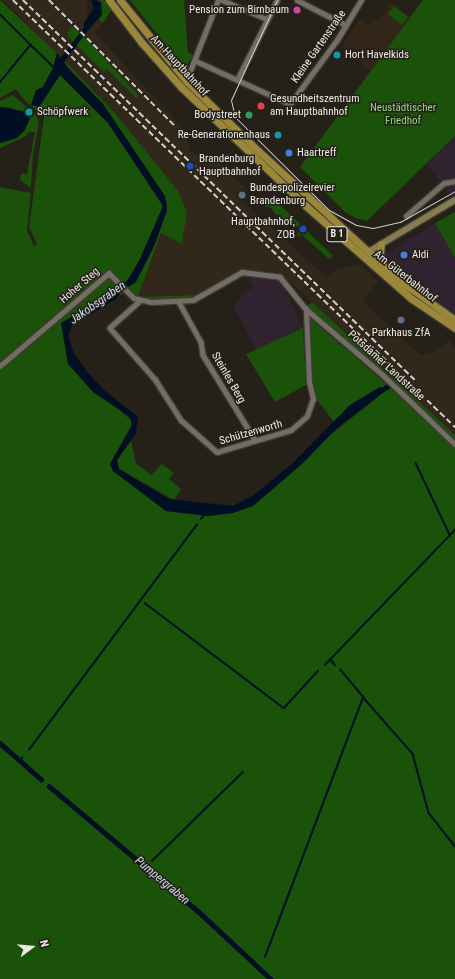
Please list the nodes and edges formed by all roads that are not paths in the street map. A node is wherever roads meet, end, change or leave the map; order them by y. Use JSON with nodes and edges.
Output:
{"nodes":[{"id":1,"x":109,"y":0,"type":"edge"},
{"id":2,"x":120,"y":0,"type":"edge"},
{"id":3,"x":218,"y":0,"type":"edge"},
{"id":4,"x":222,"y":0,"type":"edge"},
{"id":5,"x":277,"y":0,"type":"edge"},
{"id":6,"x":297,"y":0,"type":"edge"},
{"id":7,"x":361,"y":0,"type":"edge"},
{"id":8,"x":267,"y":19,"type":"junction"},
{"id":9,"x":346,"y":25,"type":"junction"},
{"id":10,"x":149,"y":38,"type":"junction"},
{"id":11,"x":142,"y":43,"type":"junction"},
{"id":12,"x":196,"y":61,"type":"junction"},
{"id":13,"x":237,"y":80,"type":"junction"},
{"id":14,"x":184,"y":84,"type":"junction"},
{"id":15,"x":455,"y":181,"type":"edge"},
{"id":16,"x":455,"y":200,"type":"edge"},
{"id":17,"x":406,"y":216,"type":"dead end"},
{"id":18,"x":381,"y":244,"type":"junction"},
{"id":19,"x":368,"y":252,"type":"junction"},
{"id":20,"x":361,"y":256,"type":"junction"},
{"id":21,"x":386,"y":268,"type":"junction"},
{"id":22,"x":140,"y":301,"type":"junction"},
{"id":23,"x":179,"y":302,"type":"junction"},
{"id":24,"x":304,"y":307,"type":"junction"},
{"id":25,"x":455,"y":320,"type":"edge"},
{"id":26,"x":455,"y":328,"type":"edge"},
{"id":27,"x":0,"y":366,"type":"edge"},
{"id":28,"x":255,"y":440,"type":"junction"},
{"id":29,"x":455,"y":444,"type":"edge"}],
"edges":[{"from":1,"to":11,"type":"main road","name":"Am Hauptbahnhof","number":"B 1"},
{"from":2,"to":10,"type":"main road","name":"Am Hauptbahnhof","number":"B 1"},
{"from":3,"to":12,"type":"street"},
{"from":4,"to":8,"type":"street"},
{"from":5,"to":8,"type":"street"},
{"from":6,"to":9,"type":"street"},
{"from":7,"to":9,"type":"street","name":"Kleine Gartenstraße"},
{"from":8,"to":13,"type":"street"},
{"from":9,"to":13,"type":"street","name":"Kleine Gartenstraße"},
{"from":10,"to":11,"type":"main road"},
{"from":10,"to":14,"type":"main road","name":"Am Hauptbahnhof","number":"B 1"},
{"from":11,"to":14,"type":"main road","name":"Am Hauptbahnhof","number":"B 1"},
{"from":12,"to":13,"type":"street"},
{"from":12,"to":14,"type":"street"},
{"from":14,"to":19,"type":"main road","name":"Am Hauptbahnhof","number":"B 1"},
{"from":14,"to":20,"type":"main road","name":"Am Hauptbahnhof","number":"B 1"},
{"from":15,"to":17,"type":"street"},
{"from":16,"to":18,"type":"street"},
{"from":18,"to":19,"type":"street"},
{"from":18,"to":21,"type":"main road"},
{"from":19,"to":20,"type":"main road"},
{"from":19,"to":21,"type":"main road","name":"Am Güterbahnhof","number":"B 1"},
{"from":20,"to":26,"type":"main road","name":"Am Güterbahnhof","number":"B 1"},
{"from":21,"to":25,"type":"main road","name":"Am Güterbahnhof","number":"B 1"},
{"from":22,"to":23,"type":"street"},
{"from":22,"to":27,"type":"street","name":"Hoher Steg"},
{"from":22,"to":28,"type":"street","name":"Schützenworth"},
{"from":23,"to":24,"type":"street"},
{"from":23,"to":28,"type":"street","name":"Steinles Berg"},
{"from":24,"to":28,"type":"street","name":"Schützenworth"},
{"from":24,"to":29,"type":"street","name":"Potsdamer Landstraße"}]}
